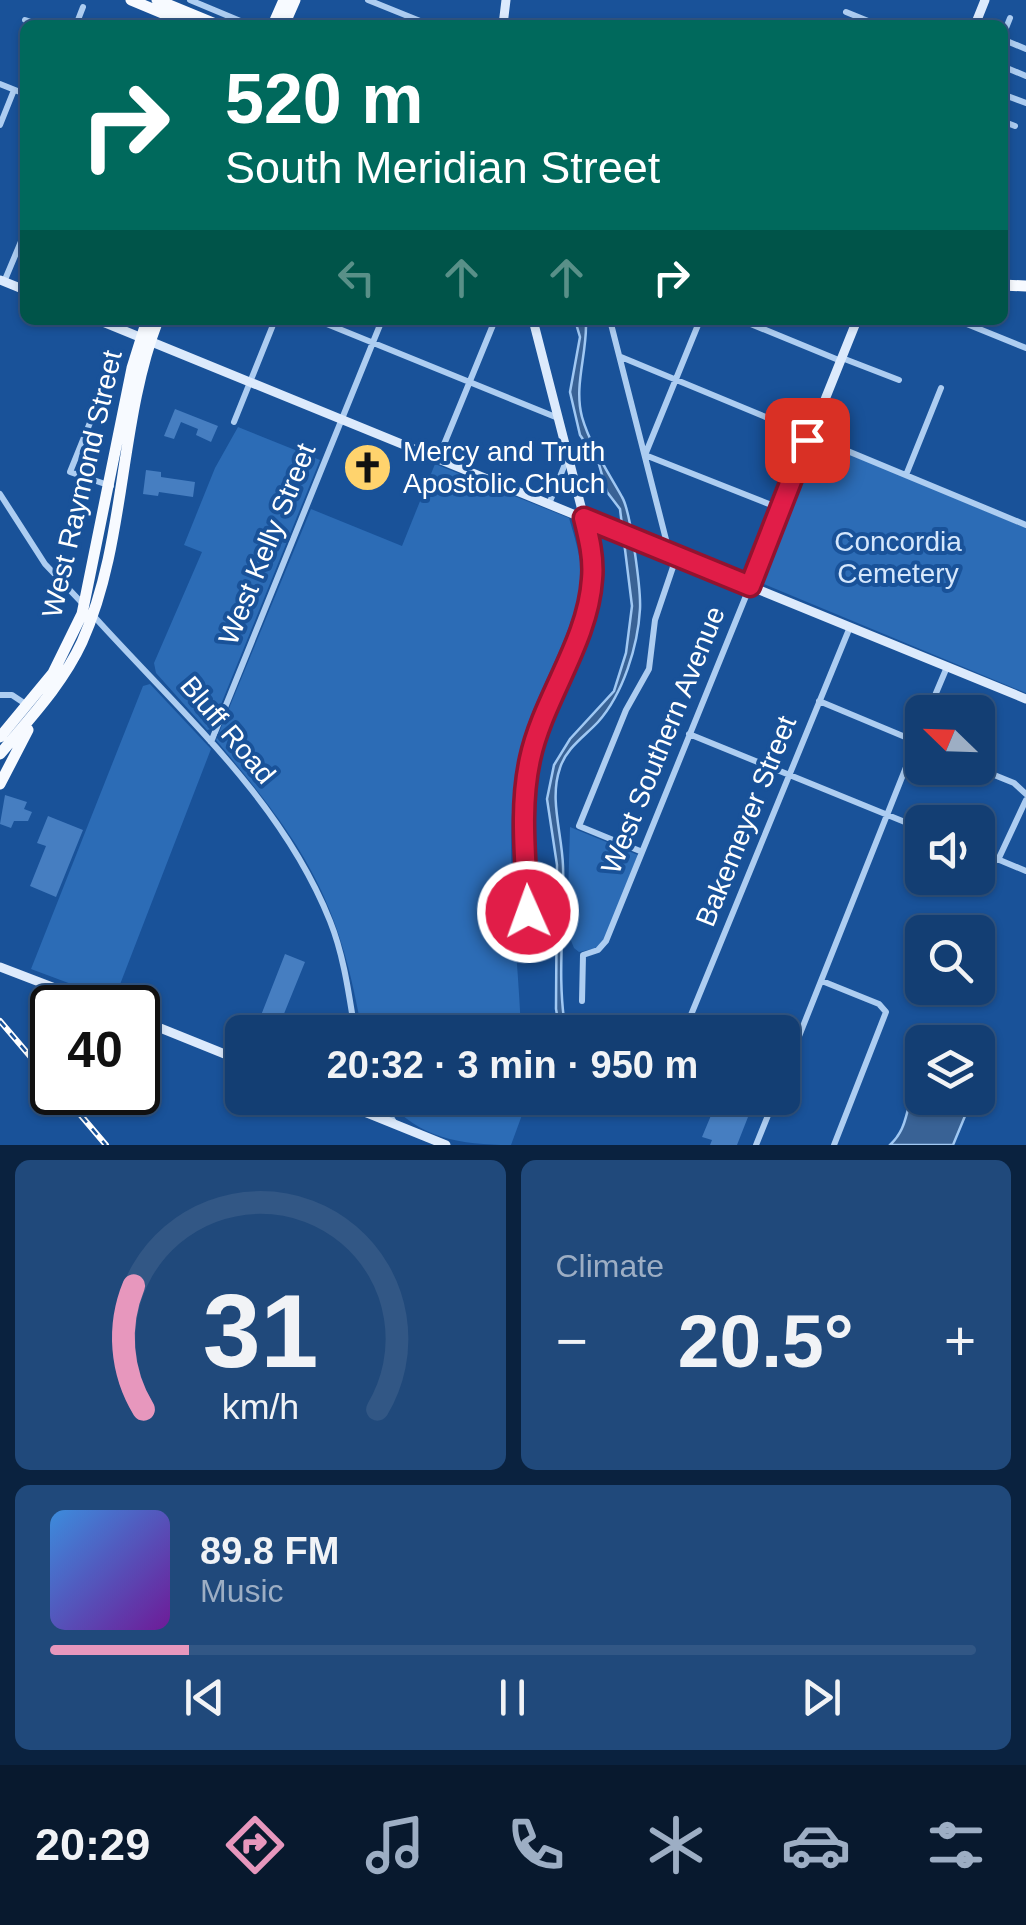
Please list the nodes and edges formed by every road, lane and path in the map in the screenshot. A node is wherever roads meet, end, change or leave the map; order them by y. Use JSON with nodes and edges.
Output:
{"nodes":[{"id":1,"x":131,"y":0,"type":"edge"},
{"id":2,"x":158,"y":0,"type":"edge"},
{"id":3,"x":190,"y":0,"type":"edge"},
{"id":4,"x":368,"y":0,"type":"edge"},
{"id":5,"x":846,"y":12,"type":"dead end"},
{"id":6,"x":1010,"y":18,"type":"dead end"},
{"id":7,"x":179,"y":20,"type":"edge"},
{"id":8,"x":206,"y":20,"type":"edge"},
{"id":9,"x":238,"y":20,"type":"edge"},
{"id":10,"x":418,"y":20,"type":"edge"},
{"id":11,"x":866,"y":20,"type":"edge"},
{"id":12,"x":1008,"y":23,"type":"edge"},
{"id":13,"x":0,"y":84,"type":"edge"},
{"id":14,"x":14,"y":90,"type":"junction"},
{"id":15,"x":20,"y":92,"type":"edge"},
{"id":16,"x":1008,"y":123,"type":"edge"},
{"id":17,"x":0,"y":125,"type":"edge"},
{"id":18,"x":1015,"y":126,"type":"dead end"},
{"id":19,"x":20,"y":243,"type":"edge"},
{"id":20,"x":2,"y":281,"type":"edge"},
{"id":21,"x":111,"y":325,"type":"edge"},
{"id":22,"x":147,"y":325,"type":"edge"},
{"id":23,"x":155,"y":325,"type":"edge"},
{"id":24,"x":272,"y":325,"type":"edge"},
{"id":25,"x":330,"y":325,"type":"edge"},
{"id":26,"x":380,"y":325,"type":"edge"},
{"id":27,"x":493,"y":325,"type":"edge"},
{"id":28,"x":532,"y":325,"type":"edge"},
{"id":29,"x":611,"y":325,"type":"edge"},
{"id":30,"x":698,"y":325,"type":"edge"},
{"id":31,"x":753,"y":325,"type":"edge"},
{"id":32,"x":855,"y":325,"type":"edge"},
{"id":33,"x":970,"y":325,"type":"edge"},
{"id":34,"x":146,"y":339,"type":"junction"},
{"id":35,"x":372,"y":342,"type":"junction"},
{"id":36,"x":1026,"y":348,"type":"edge"},
{"id":37,"x":620,"y":356,"type":"junction"},
{"id":38,"x":841,"y":360,"type":"junction"},
{"id":39,"x":115,"y":361,"type":"dead end"},
{"id":40,"x":677,"y":379,"type":"junction"},
{"id":41,"x":899,"y":380,"type":"dead end"},
{"id":42,"x":250,"y":382,"type":"junction"},
{"id":43,"x":470,"y":382,"type":"junction"},
{"id":44,"x":942,"y":388,"type":"dead end"},
{"id":45,"x":558,"y":418,"type":"junction"},
{"id":46,"x":341,"y":419,"type":"junction"},
{"id":47,"x":234,"y":422,"type":"dead end"},
{"id":48,"x":810,"y":434,"type":"junction"},
{"id":49,"x":645,"y":454,"type":"junction"},
{"id":50,"x":568,"y":456,"type":"junction"},
{"id":51,"x":438,"y":459,"type":"junction"},
{"id":52,"x":906,"y":475,"type":"junction"},
{"id":53,"x":114,"y":486,"type":"junction"},
{"id":54,"x":0,"y":494,"type":"edge"},
{"id":55,"x":549,"y":504,"type":"junction"},
{"id":56,"x":780,"y":508,"type":"junction"},
{"id":57,"x":584,"y":518,"type":"junction"},
{"id":58,"x":1026,"y":524,"type":"edge"},
{"id":59,"x":670,"y":554,"type":"junction"},
{"id":60,"x":750,"y":586,"type":"junction"},
{"id":61,"x":88,"y":610,"type":"junction"},
{"id":62,"x":850,"y":627,"type":"junction"},
{"id":63,"x":947,"y":666,"type":"junction"},
{"id":64,"x":0,"y":695,"type":"edge"},
{"id":65,"x":935,"y":695,"type":"edge"},
{"id":66,"x":48,"y":696,"type":"junction"},
{"id":67,"x":1026,"y":699,"type":"edge"},
{"id":68,"x":820,"y":701,"type":"junction"},
{"id":69,"x":31,"y":708,"type":"junction"},
{"id":70,"x":689,"y":734,"type":"junction"},
{"id":71,"x":0,"y":737,"type":"edge"},
{"id":72,"x":905,"y":737,"type":"edge"},
{"id":73,"x":211,"y":742,"type":"junction"},
{"id":74,"x":0,"y":754,"type":"edge"},
{"id":75,"x":789,"y":775,"type":"junction"},
{"id":76,"x":995,"y":775,"type":"edge"},
{"id":77,"x":905,"y":777,"type":"edge"},
{"id":78,"x":0,"y":784,"type":"edge"},
{"id":79,"x":1026,"y":794,"type":"edge"},
{"id":80,"x":888,"y":815,"type":"junction"},
{"id":81,"x":905,"y":822,"type":"edge"},
{"id":82,"x":640,"y":852,"type":"junction"},
{"id":83,"x":995,"y":859,"type":"edge"},
{"id":84,"x":998,"y":860,"type":"junction"},
{"id":85,"x":1026,"y":871,"type":"edge"},
{"id":86,"x":529,"y":944,"type":"dead end"},
{"id":87,"x":0,"y":967,"type":"edge"},
{"id":88,"x":822,"y":981,"type":"junction"},
{"id":89,"x":47,"y":985,"type":"edge"},
{"id":90,"x":582,"y":1000,"type":"dead end"},
{"id":91,"x":352,"y":1015,"type":"edge"},
{"id":92,"x":691,"y":1015,"type":"edge"},
{"id":93,"x":160,"y":1028,"type":"edge"},
{"id":94,"x":800,"y":1035,"type":"edge"},
{"id":95,"x":225,"y":1054,"type":"edge"},
{"id":96,"x":373,"y":1115,"type":"edge"},
{"id":97,"x":390,"y":1115,"type":"edge"},
{"id":98,"x":768,"y":1115,"type":"edge"},
{"id":99,"x":396,"y":1124,"type":"junction"},
{"id":100,"x":446,"y":1145,"type":"edge"},
{"id":101,"x":756,"y":1145,"type":"edge"},
{"id":102,"x":834,"y":1145,"type":"edge"}],
"edges":[{"from":1,"to":7,"type":"main road"},
{"from":2,"to":8,"type":"main road"},
{"from":3,"to":9,"type":"street"},
{"from":4,"to":10,"type":"street"},
{"from":5,"to":11,"type":"street"},
{"from":6,"to":12,"type":"street"},
{"from":13,"to":14,"type":"street"},
{"from":14,"to":15,"type":"street"},
{"from":14,"to":17,"type":"street"},
{"from":16,"to":18,"type":"street"},
{"from":19,"to":20,"type":"street"},
{"from":21,"to":34,"type":"main road"},
{"from":22,"to":34,"type":"main road"},
{"from":23,"to":34,"type":"main road"},
{"from":24,"to":42,"type":"street"},
{"from":25,"to":35,"type":"street"},
{"from":26,"to":35,"type":"street","name":"West Kelly Street"},
{"from":27,"to":43,"type":"street"},
{"from":28,"to":45,"type":"main road"},
{"from":29,"to":37,"type":"street"},
{"from":30,"to":40,"type":"street"},
{"from":31,"to":38,"type":"street"},
{"from":32,"to":38,"type":"main road"},
{"from":33,"to":36,"type":"street"},
{"from":34,"to":42,"type":"main road"},
{"from":34,"to":53,"type":"main road","name":"West Raymond Street"},
{"from":35,"to":43,"type":"street"},
{"from":35,"to":46,"type":"street","name":"West Kelly Street"},
{"from":37,"to":40,"type":"street"},
{"from":37,"to":49,"type":"street"},
{"from":38,"to":41,"type":"street"},
{"from":38,"to":48,"type":"main road"},
{"from":39,"to":53,"type":"street"},
{"from":40,"to":48,"type":"street"},
{"from":40,"to":49,"type":"street"},
{"from":42,"to":46,"type":"main road"},
{"from":42,"to":47,"type":"street"},
{"from":43,"to":45,"type":"street"},
{"from":43,"to":51,"type":"street"},
{"from":44,"to":52,"type":"street"},
{"from":45,"to":50,"type":"main road"},
{"from":46,"to":51,"type":"main road"},
{"from":46,"to":73,"type":"street","name":"West Kelly Street"},
{"from":48,"to":52,"type":"street"},
{"from":48,"to":56,"type":"main road"},
{"from":49,"to":56,"type":"street"},
{"from":49,"to":59,"type":"street"},
{"from":50,"to":55,"type":"street"},
{"from":50,"to":57,"type":"main road"},
{"from":51,"to":55,"type":"main road"},
{"from":52,"to":58,"type":"street"},
{"from":53,"to":61,"type":"main road","name":"West Raymond Street"},
{"from":54,"to":61,"type":"street","name":"Bluff Road"},
{"from":55,"to":57,"type":"main road"},
{"from":56,"to":60,"type":"main road"},
{"from":57,"to":59,"type":"main road"},
{"from":57,"to":86,"type":"main road"},
{"from":59,"to":60,"type":"main road"},
{"from":59,"to":82,"type":"street"},
{"from":60,"to":62,"type":"main road"},
{"from":60,"to":70,"type":"street","name":"West Southern Avenue"},
{"from":61,"to":66,"type":"main road","name":"West Raymond Street"},
{"from":61,"to":69,"type":"main road","name":"West Raymond Street"},
{"from":61,"to":73,"type":"street","name":"Bluff Road"},
{"from":62,"to":63,"type":"main road"},
{"from":62,"to":68,"type":"street","name":"Bakemeyer Street"},
{"from":63,"to":65,"type":"street"},
{"from":63,"to":67,"type":"main road"},
{"from":64,"to":69,"type":"street"},
{"from":66,"to":69,"type":"main road","name":"West Raymond Street"},
{"from":66,"to":78,"type":"main road"},
{"from":68,"to":72,"type":"street"},
{"from":68,"to":75,"type":"street","name":"Bakemeyer Street"},
{"from":69,"to":71,"type":"main road","name":"West Raymond Street"},
{"from":69,"to":74,"type":"main road","name":"West Raymond Street"},
{"from":70,"to":75,"type":"street"},
{"from":70,"to":82,"type":"street","name":"West Southern Avenue"},
{"from":73,"to":91,"type":"street","name":"Bluff Road"},
{"from":75,"to":80,"type":"street"},
{"from":75,"to":92,"type":"street","name":"Bakemeyer Street"},
{"from":76,"to":79,"type":"street"},
{"from":77,"to":80,"type":"street"},
{"from":79,"to":84,"type":"street"},
{"from":80,"to":81,"type":"street"},
{"from":80,"to":88,"type":"street"},
{"from":82,"to":90,"type":"street","name":"West Southern Avenue"},
{"from":83,"to":84,"type":"street"},
{"from":84,"to":85,"type":"street"},
{"from":87,"to":89,"type":"main road"},
{"from":88,"to":94,"type":"street"},
{"from":88,"to":102,"type":"street"},
{"from":93,"to":95,"type":"main road"},
{"from":96,"to":99,"type":"main road"},
{"from":97,"to":99,"type":"street"},
{"from":98,"to":101,"type":"street"},
{"from":99,"to":100,"type":"main road"}]}
